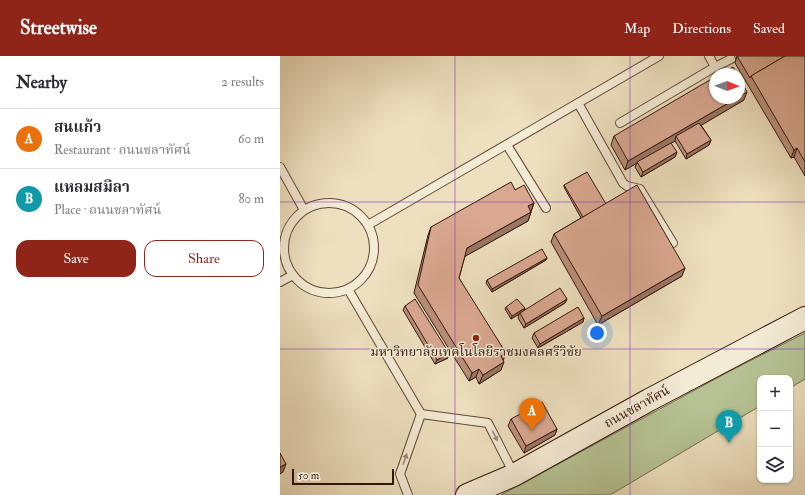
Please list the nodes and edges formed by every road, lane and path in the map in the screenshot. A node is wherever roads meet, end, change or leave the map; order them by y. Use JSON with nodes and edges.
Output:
{"nodes":[{"id":1,"x":659,"y":56,"type":"edge"},
{"id":2,"x":709,"y":56,"type":"edge"},
{"id":3,"x":731,"y":59,"type":"dead end"},
{"id":4,"x":715,"y":67,"type":"junction"},
{"id":5,"x":578,"y":104,"type":"junction"},
{"id":6,"x":620,"y":123,"type":"dead end"},
{"id":7,"x":507,"y":145,"type":"junction"},
{"id":8,"x":280,"y":167,"type":"edge"},
{"id":9,"x":546,"y":208,"type":"dead end"},
{"id":10,"x":304,"y":210,"type":"junction"},
{"id":11,"x":368,"y":226,"type":"junction"},
{"id":12,"x":673,"y":243,"type":"dead end"},
{"id":13,"x":292,"y":275,"type":"junction"},
{"id":14,"x":280,"y":282,"type":"edge"},
{"id":15,"x":348,"y":289,"type":"junction"},
{"id":16,"x":805,"y":318,"type":"edge"},
{"id":17,"x":421,"y":414,"type":"junction"},
{"id":18,"x":514,"y":475,"type":"junction"},
{"id":19,"x":408,"y":495,"type":"edge"},
{"id":20,"x":467,"y":495,"type":"edge"}],
"edges":[{"from":1,"to":5,"type":"lane"},
{"from":2,"to":4,"type":"lane"},
{"from":3,"to":4,"type":"lane"},
{"from":4,"to":6,"type":"lane"},
{"from":5,"to":7,"type":"lane"},
{"from":5,"to":12,"type":"lane"},
{"from":7,"to":9,"type":"lane"},
{"from":7,"to":11,"type":"lane"},
{"from":8,"to":10,"type":"lane"},
{"from":10,"to":11,"type":"lane"},
{"from":10,"to":13,"type":"lane"},
{"from":11,"to":15,"type":"lane"},
{"from":13,"to":14,"type":"lane"},
{"from":13,"to":15,"type":"lane"},
{"from":15,"to":17,"type":"lane"},
{"from":16,"to":18,"type":"main road","name":"ถนนชลาทัศน์"},
{"from":17,"to":18,"type":"lane","one_way":true},
{"from":19,"to":17,"type":"lane","one_way":true},
{"from":18,"to":20,"type":"main road","name":"ถนนชลาทัศน์"}]}
